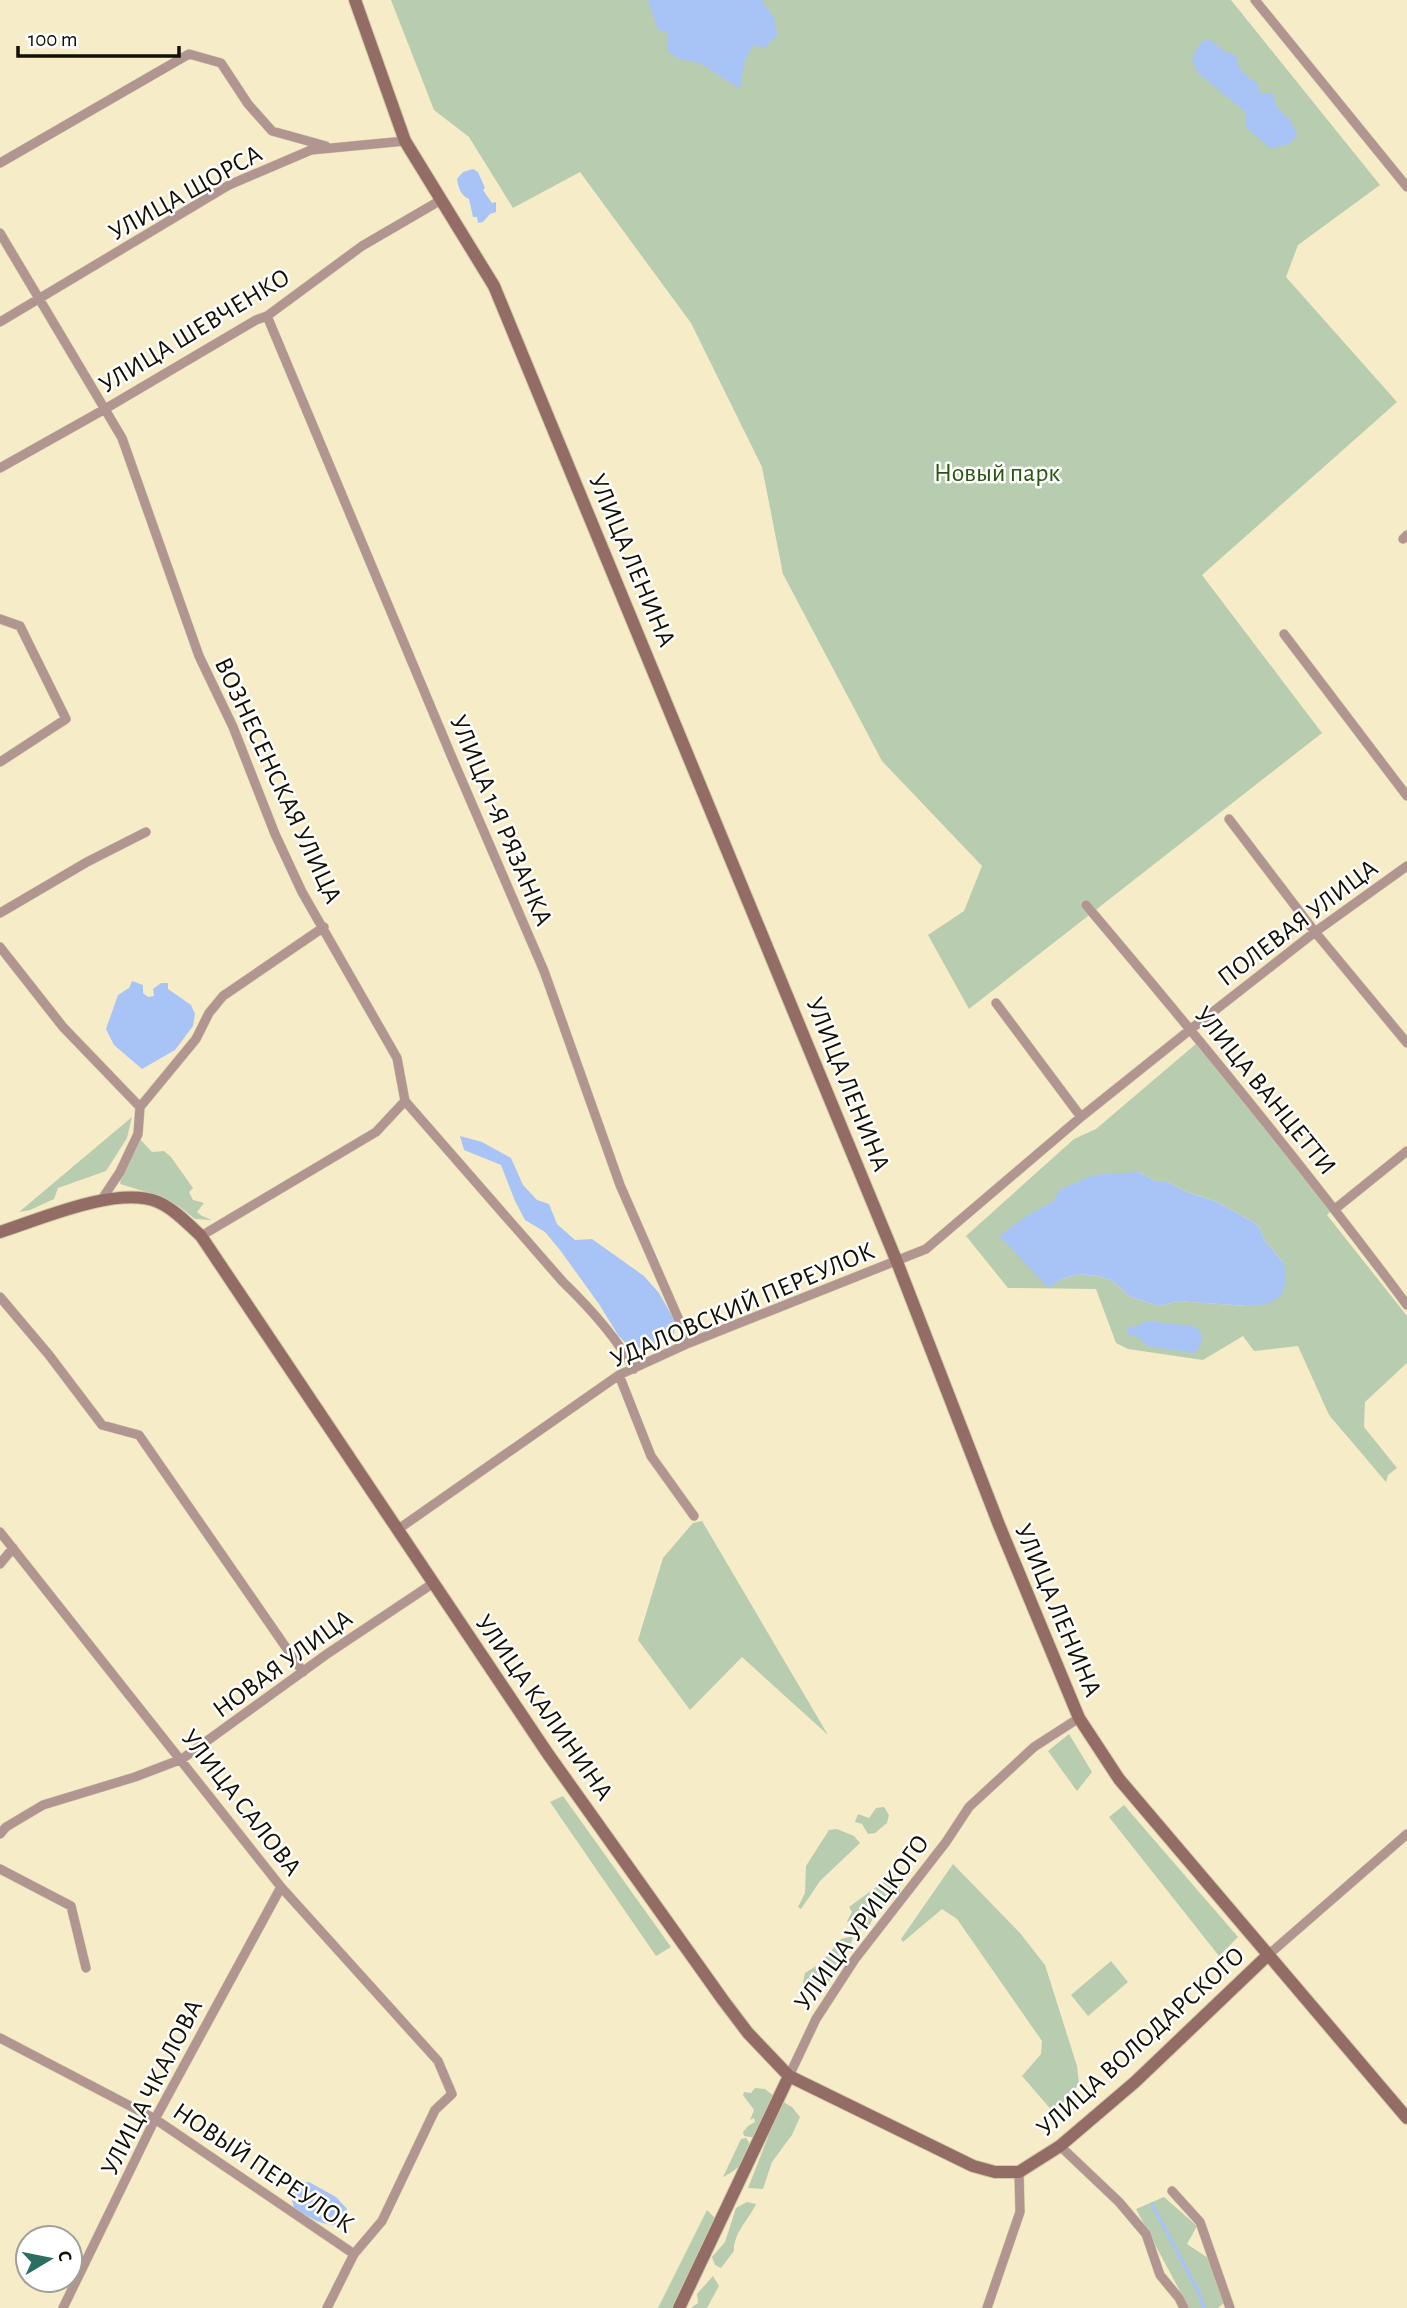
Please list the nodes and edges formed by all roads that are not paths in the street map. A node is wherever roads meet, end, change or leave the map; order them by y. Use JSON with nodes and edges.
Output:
{"nodes":[{"id":1,"x":355,"y":0,"type":"edge"},
{"id":2,"x":1255,"y":0,"type":"edge"},
{"id":3,"x":405,"y":141,"type":"junction"},
{"id":4,"x":331,"y":147,"type":"junction"},
{"id":5,"x":0,"y":163,"type":"edge"},
{"id":6,"x":1407,"y":187,"type":"edge"},
{"id":7,"x":441,"y":200,"type":"junction"},
{"id":8,"x":0,"y":233,"type":"edge"},
{"id":9,"x":41,"y":299,"type":"junction"},
{"id":10,"x":267,"y":316,"type":"junction"},
{"id":11,"x":0,"y":322,"type":"edge"},
{"id":12,"x":105,"y":409,"type":"junction"},
{"id":13,"x":0,"y":468,"type":"edge"},
{"id":14,"x":0,"y":619,"type":"edge"},
{"id":15,"x":1284,"y":634,"type":"dead end"},
{"id":16,"x":0,"y":762,"type":"edge"},
{"id":17,"x":1407,"y":796,"type":"edge"},
{"id":18,"x":1229,"y":819,"type":"dead end"},
{"id":19,"x":146,"y":832,"type":"dead end"},
{"id":20,"x":1407,"y":866,"type":"edge"},
{"id":21,"x":1086,"y":905,"type":"dead end"},
{"id":22,"x":0,"y":913,"type":"edge"},
{"id":23,"x":324,"y":927,"type":"junction"},
{"id":24,"x":1315,"y":932,"type":"junction"},
{"id":25,"x":0,"y":947,"type":"edge"},
{"id":26,"x":996,"y":1003,"type":"dead end"},
{"id":27,"x":1191,"y":1029,"type":"junction"},
{"id":28,"x":1407,"y":1043,"type":"edge"},
{"id":29,"x":405,"y":1101,"type":"junction"},
{"id":30,"x":140,"y":1107,"type":"junction"},
{"id":31,"x":1081,"y":1117,"type":"junction"},
{"id":32,"x":1407,"y":1151,"type":"edge"},
{"id":33,"x":102,"y":1199,"type":"junction"},
{"id":34,"x":1335,"y":1209,"type":"junction"},
{"id":35,"x":0,"y":1232,"type":"edge"},
{"id":36,"x":201,"y":1236,"type":"junction"},
{"id":37,"x":897,"y":1262,"type":"junction"},
{"id":38,"x":0,"y":1297,"type":"edge"},
{"id":39,"x":1407,"y":1305,"type":"edge"},
{"id":40,"x":689,"y":1343,"type":"junction"},
{"id":41,"x":634,"y":1369,"type":"junction"},
{"id":42,"x":619,"y":1375,"type":"junction"},
{"id":43,"x":694,"y":1516,"type":"dead end"},
{"id":44,"x":397,"y":1530,"type":"junction"},
{"id":45,"x":0,"y":1532,"type":"edge"},
{"id":46,"x":13,"y":1548,"type":"junction"},
{"id":47,"x":0,"y":1564,"type":"edge"},
{"id":48,"x":432,"y":1584,"type":"junction"},
{"id":49,"x":303,"y":1672,"type":"junction"},
{"id":50,"x":1079,"y":1718,"type":"junction"},
{"id":51,"x":182,"y":1759,"type":"junction"},
{"id":52,"x":0,"y":1834,"type":"edge"},
{"id":53,"x":1407,"y":1834,"type":"edge"},
{"id":54,"x":0,"y":1869,"type":"edge"},
{"id":55,"x":281,"y":1887,"type":"junction"},
{"id":56,"x":1267,"y":1956,"type":"junction"},
{"id":57,"x":86,"y":1968,"type":"dead end"},
{"id":58,"x":0,"y":2038,"type":"edge"},
{"id":59,"x":789,"y":2076,"type":"junction"},
{"id":60,"x":155,"y":2119,"type":"junction"},
{"id":61,"x":1407,"y":2119,"type":"edge"},
{"id":62,"x":1060,"y":2146,"type":"junction"},
{"id":63,"x":1019,"y":2172,"type":"junction"},
{"id":64,"x":1172,"y":2191,"type":"dead end"},
{"id":65,"x":354,"y":2253,"type":"junction"},
{"id":66,"x":63,"y":2308,"type":"edge"},
{"id":67,"x":327,"y":2308,"type":"edge"},
{"id":68,"x":679,"y":2308,"type":"edge"},
{"id":69,"x":987,"y":2308,"type":"edge"},
{"id":70,"x":1184,"y":2308,"type":"edge"},
{"id":71,"x":1230,"y":2308,"type":"edge"}],
"edges":[{"from":1,"to":3,"type":"street","name":"УЛИЦА ЛЕНИНА"},
{"from":2,"to":6,"type":"street"},
{"from":3,"to":4,"type":"street","name":"УЛИЦА ЩОРСА"},
{"from":3,"to":7,"type":"street","name":"УЛИЦА ЛЕНИНА"},
{"from":4,"to":5,"type":"street"},
{"from":4,"to":9,"type":"street","name":"УЛИЦА ЩОРСА"},
{"from":7,"to":10,"type":"street","name":"УЛИЦА ШЕВЧЕНКО"},
{"from":7,"to":37,"type":"street","name":"УЛИЦА ЛЕНИНА"},
{"from":8,"to":9,"type":"street","name":"ВОЗНЕСЕНСКАЯ УЛИЦА"},
{"from":9,"to":11,"type":"street","name":"УЛИЦА ЩОРСА"},
{"from":9,"to":12,"type":"street","name":"ВОЗНЕСЕНСКАЯ УЛИЦА"},
{"from":10,"to":12,"type":"street","name":"УЛИЦА ШЕВЧЕНКО"},
{"from":10,"to":40,"type":"street","name":"УЛИЦА 1-Я РЯЗАНКА"},
{"from":12,"to":13,"type":"street","name":"УЛИЦА ШЕВЧЕНКО"},
{"from":12,"to":23,"type":"street","name":"ВОЗНЕСЕНСКАЯ УЛИЦА"},
{"from":14,"to":16,"type":"street"},
{"from":15,"to":17,"type":"street"},
{"from":18,"to":24,"type":"street"},
{"from":19,"to":22,"type":"street"},
{"from":20,"to":24,"type":"street","name":"ПОЛЕВАЯ УЛИЦА"},
{"from":21,"to":27,"type":"street","name":"УЛИЦА ВАНЦЕТТИ"},
{"from":23,"to":29,"type":"street","name":"ВОЗНЕСЕНСКАЯ УЛИЦА"},
{"from":23,"to":30,"type":"street"},
{"from":24,"to":27,"type":"street","name":"ПОЛЕВАЯ УЛИЦА"},
{"from":24,"to":28,"type":"street"},
{"from":25,"to":30,"type":"street"},
{"from":26,"to":31,"type":"street"},
{"from":27,"to":31,"type":"street","name":"ПОЛЕВАЯ УЛИЦА"},
{"from":27,"to":34,"type":"street","name":"УЛИЦА ВАНЦЕТТИ"},
{"from":29,"to":36,"type":"street"},
{"from":29,"to":41,"type":"street"},
{"from":30,"to":33,"type":"street"},
{"from":31,"to":37,"type":"street","name":"ПОЛЕВАЯ УЛИЦА"},
{"from":32,"to":34,"type":"street"},
{"from":33,"to":35,"type":"street","name":"УЛИЦА КАЛИНИНА"},
{"from":33,"to":36,"type":"street","name":"УЛИЦА КАЛИНИНА"},
{"from":34,"to":39,"type":"street","name":"УЛИЦА ВАНЦЕТТИ"},
{"from":36,"to":44,"type":"street","name":"УЛИЦА КАЛИНИНА"},
{"from":37,"to":40,"type":"street","name":"УДАЛОВСКИЙ ПЕРЕУЛОК"},
{"from":37,"to":50,"type":"street","name":"УЛИЦА ЛЕНИНА"},
{"from":38,"to":49,"type":"street"},
{"from":40,"to":41,"type":"street","name":"УДАЛОВСКИЙ ПЕРЕУЛОК"},
{"from":41,"to":42,"type":"street","name":"УДАЛОВСКИЙ ПЕРЕУЛОК"},
{"from":42,"to":43,"type":"street"},
{"from":42,"to":44,"type":"street","name":"УДАЛОВСКИЙ ПЕРЕУЛОК"},
{"from":44,"to":48,"type":"street","name":"УЛИЦА КАЛИНИНА"},
{"from":45,"to":46,"type":"street","name":"УЛИЦА САЛОВА"},
{"from":46,"to":47,"type":"street"},
{"from":46,"to":51,"type":"street","name":"УЛИЦА САЛОВА"},
{"from":48,"to":49,"type":"street","name":"НОВАЯ УЛИЦА"},
{"from":48,"to":59,"type":"street","name":"УЛИЦА КАЛИНИНА"},
{"from":49,"to":51,"type":"street","name":"НОВАЯ УЛИЦА"},
{"from":50,"to":56,"type":"street","name":"УЛИЦА ЛЕНИНА"},
{"from":50,"to":59,"type":"street","name":"УЛИЦА УРИЦКОГО"},
{"from":51,"to":52,"type":"street","name":"НОВАЯ УЛИЦА"},
{"from":51,"to":55,"type":"street","name":"УЛИЦА САЛОВА"},
{"from":53,"to":56,"type":"street"},
{"from":54,"to":57,"type":"street"},
{"from":55,"to":60,"type":"street","name":"УЛИЦА ЧКАЛОВА"},
{"from":55,"to":65,"type":"street","name":"УЛИЦА САЛОВА"},
{"from":56,"to":61,"type":"street","name":"УЛИЦА ЛЕНИНА"},
{"from":56,"to":62,"type":"street","name":"УЛИЦА ВОЛОДАРСКОГО"},
{"from":58,"to":60,"type":"street","name":"НОВЫЙ ПЕРЕУЛОК"},
{"from":59,"to":63,"type":"street","name":"УЛИЦА КАЛИНИНА"},
{"from":59,"to":68,"type":"street","name":"УЛИЦА УРИЦКОГО"},
{"from":60,"to":65,"type":"street","name":"НОВЫЙ ПЕРЕУЛОК"},
{"from":60,"to":66,"type":"street","name":"УЛИЦА ЧКАЛОВА"},
{"from":62,"to":63,"type":"street","name":"УЛИЦА ВОЛОДАРСКОГО"},
{"from":62,"to":70,"type":"street"},
{"from":63,"to":69,"type":"street"},
{"from":64,"to":71,"type":"street"},
{"from":65,"to":67,"type":"street"}]}
